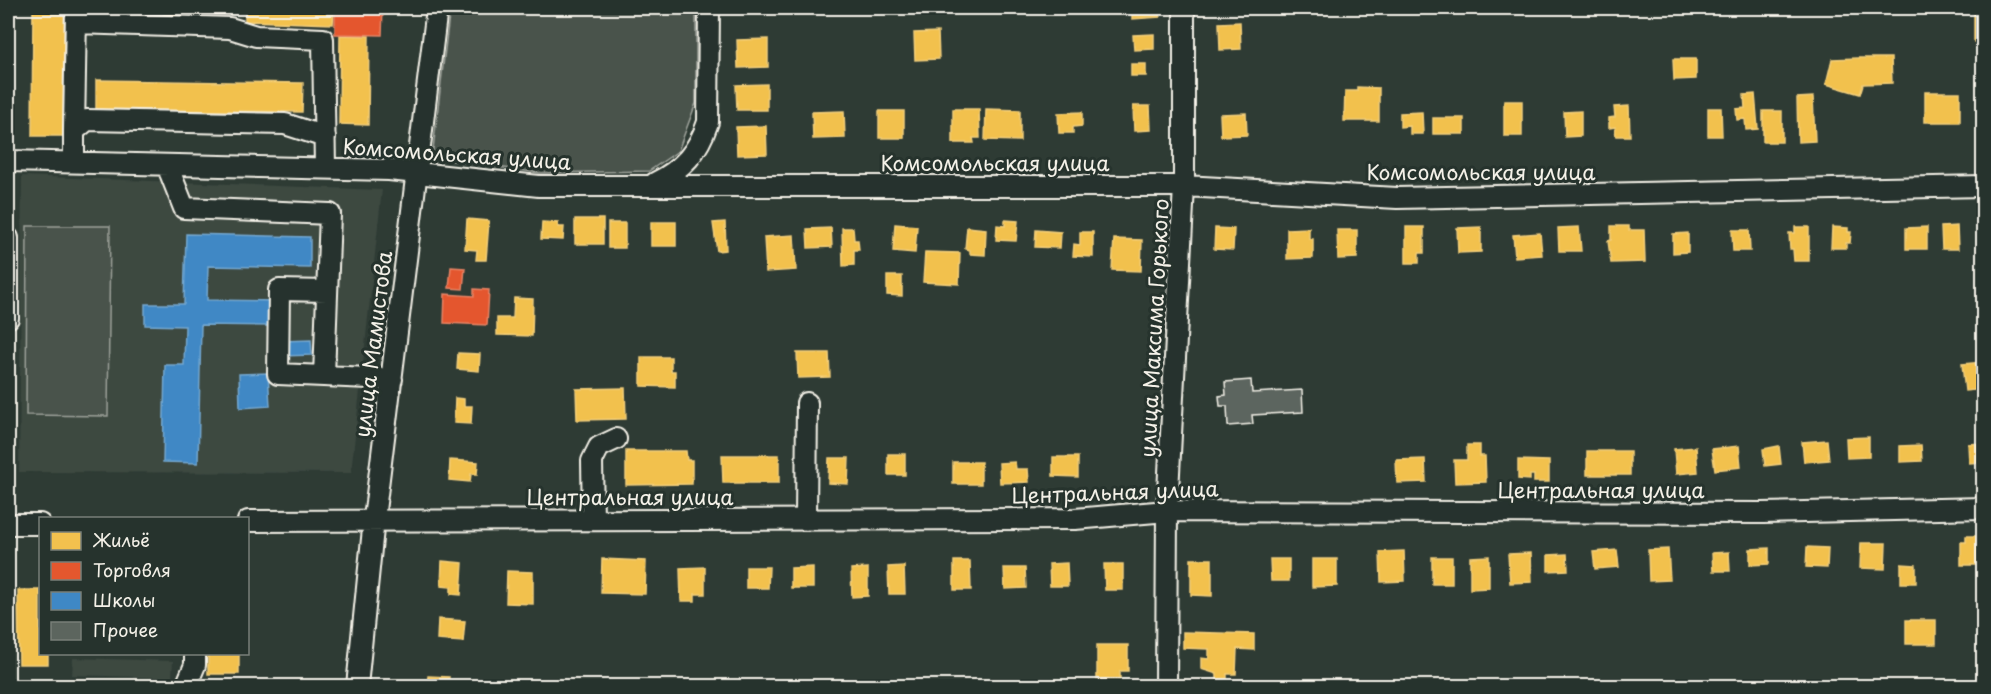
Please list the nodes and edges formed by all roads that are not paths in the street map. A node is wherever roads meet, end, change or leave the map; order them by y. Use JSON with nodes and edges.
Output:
{"nodes":[{"id":1,"x":437,"y":8,"type":"edge"},
{"id":2,"x":709,"y":8,"type":"edge"},
{"id":3,"x":1184,"y":8,"type":"edge"},
{"id":4,"x":74,"y":130,"type":"junction"},
{"id":5,"x":325,"y":137,"type":"junction"},
{"id":6,"x":8,"y":161,"type":"edge"},
{"id":7,"x":74,"y":162,"type":"junction"},
{"id":8,"x":167,"y":165,"type":"junction"},
{"id":9,"x":325,"y":168,"type":"junction"},
{"id":10,"x":418,"y":171,"type":"junction"},
{"id":11,"x":653,"y":184,"type":"junction"},
{"id":12,"x":1184,"y":186,"type":"junction"},
{"id":13,"x":1983,"y":186,"type":"edge"},
{"id":14,"x":8,"y":238,"type":"edge"},
{"id":15,"x":327,"y":291,"type":"junction"},
{"id":16,"x":8,"y":318,"type":"edge"},
{"id":17,"x":324,"y":376,"type":"junction"},
{"id":18,"x":392,"y":379,"type":"junction"},
{"id":19,"x":807,"y":403,"type":"dead end"},
{"id":20,"x":616,"y":439,"type":"dead end"},
{"id":21,"x":1983,"y":508,"type":"edge"},
{"id":22,"x":1167,"y":511,"type":"junction"},
{"id":23,"x":374,"y":519,"type":"junction"},
{"id":24,"x":593,"y":520,"type":"junction"},
{"id":25,"x":806,"y":520,"type":"junction"},
{"id":26,"x":249,"y":521,"type":"edge"},
{"id":27,"x":8,"y":524,"type":"edge"},
{"id":28,"x":39,"y":524,"type":"edge"},
{"id":29,"x":195,"y":655,"type":"edge"},
{"id":30,"x":186,"y":687,"type":"edge"},
{"id":31,"x":357,"y":687,"type":"edge"},
{"id":32,"x":1166,"y":687,"type":"edge"}],
"edges":[{"from":1,"to":10,"type":"street","name":"улица Мамистова"},
{"from":2,"to":11,"type":"street"},
{"from":3,"to":12,"type":"street","name":"улица Максима Горького"},
{"from":4,"to":5,"type":"street"},
{"from":4,"to":5,"type":"street"},
{"from":4,"to":7,"type":"street"},
{"from":5,"to":9,"type":"street"},
{"from":6,"to":7,"type":"street","name":"Комсомольская улица"},
{"from":7,"to":8,"type":"street","name":"Комсомольская улица"},
{"from":8,"to":9,"type":"street","name":"Комсомольская улица"},
{"from":8,"to":15,"type":"street"},
{"from":9,"to":10,"type":"street","name":"Комсомольская улица"},
{"from":10,"to":11,"type":"street","name":"Комсомольская улица"},
{"from":10,"to":18,"type":"street","name":"улица Мамистова"},
{"from":11,"to":12,"type":"street","name":"Комсомольская улица"},
{"from":12,"to":13,"type":"street","name":"Комсомольская улица"},
{"from":12,"to":22,"type":"street","name":"улица Максима Горького"},
{"from":14,"to":16,"type":"street"},
{"from":15,"to":17,"type":"street"},
{"from":15,"to":17,"type":"street"},
{"from":17,"to":18,"type":"street"},
{"from":18,"to":23,"type":"street","name":"улица Мамистова"},
{"from":19,"to":25,"type":"street"},
{"from":20,"to":24,"type":"street"},
{"from":21,"to":22,"type":"street","name":"Центральная улица"},
{"from":22,"to":25,"type":"street","name":"Центральная улица"},
{"from":22,"to":32,"type":"street","name":"улица Максима Горького"},
{"from":23,"to":24,"type":"street","name":"Центральная улица"},
{"from":23,"to":26,"type":"street","name":"Центральная улица"},
{"from":23,"to":31,"type":"street","name":"улица Мамистова"},
{"from":24,"to":25,"type":"street","name":"Центральная улица"},
{"from":27,"to":28,"type":"street"},
{"from":29,"to":30,"type":"street"}]}
